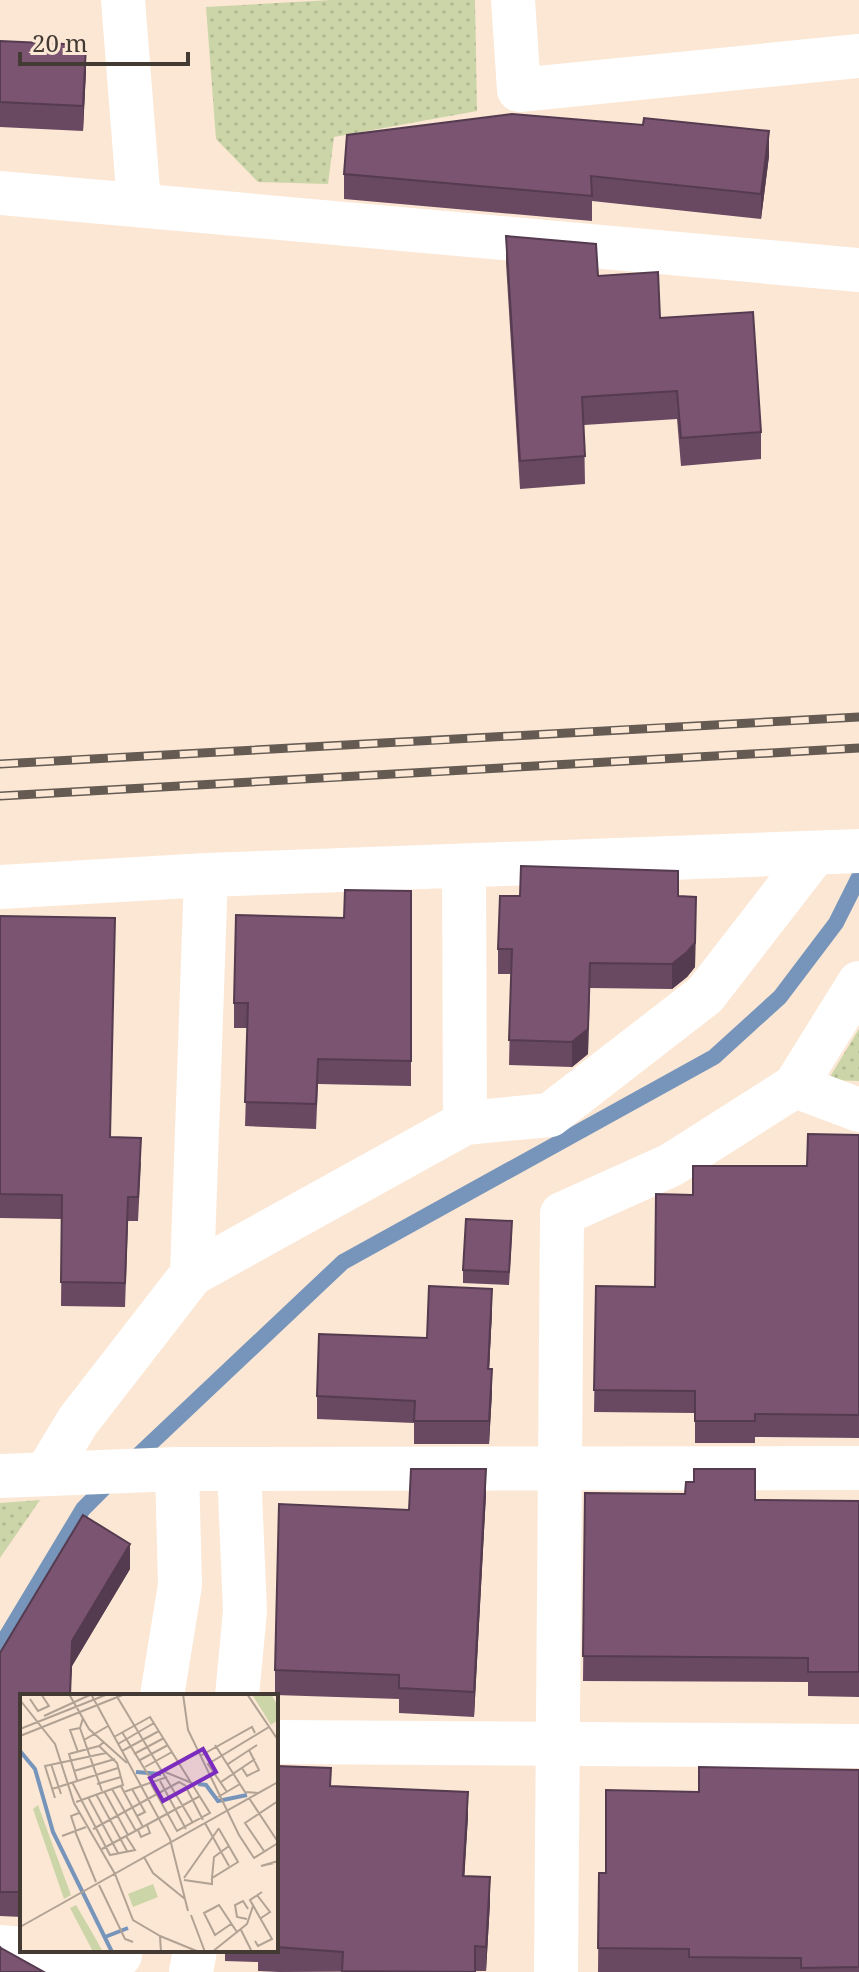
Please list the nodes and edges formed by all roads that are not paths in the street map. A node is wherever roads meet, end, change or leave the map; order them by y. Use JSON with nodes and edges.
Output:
{"nodes":[{"id":1,"x":123,"y":0,"type":"edge"},
{"id":2,"x":513,"y":0,"type":"edge"},
{"id":3,"x":859,"y":56,"type":"edge"},
{"id":4,"x":0,"y":193,"type":"edge"},
{"id":5,"x":139,"y":203,"type":"junction"},
{"id":6,"x":859,"y":270,"type":"edge"},
{"id":7,"x":859,"y":851,"type":"edge"},
{"id":8,"x":815,"y":853,"type":"junction"},
{"id":9,"x":464,"y":866,"type":"junction"},
{"id":10,"x":206,"y":875,"type":"junction"},
{"id":11,"x":0,"y":887,"type":"edge"},
{"id":12,"x":859,"y":983,"type":"edge"},
{"id":13,"x":795,"y":1086,"type":"junction"},
{"id":14,"x":859,"y":1110,"type":"edge"},
{"id":15,"x":465,"y":1123,"type":"junction"},
{"id":16,"x":192,"y":1274,"type":"junction"},
{"id":17,"x":560,"y":1468,"type":"junction"},
{"id":18,"x":859,"y":1468,"type":"edge"},
{"id":19,"x":177,"y":1469,"type":"junction"},
{"id":20,"x":239,"y":1469,"type":"junction"},
{"id":21,"x":46,"y":1474,"type":"junction"},
{"id":22,"x":0,"y":1476,"type":"edge"},
{"id":23,"x":162,"y":1694,"type":"edge"},
{"id":24,"x":237,"y":1694,"type":"edge"},
{"id":25,"x":278,"y":1742,"type":"edge"},
{"id":26,"x":558,"y":1744,"type":"junction"},
{"id":27,"x":859,"y":1746,"type":"edge"},
{"id":28,"x":0,"y":1947,"type":"edge"},
{"id":29,"x":20,"y":1949,"type":"edge"},
{"id":30,"x":58,"y":1952,"type":"edge"},
{"id":31,"x":195,"y":1952,"type":"edge"},
{"id":32,"x":119,"y":1959,"type":"edge"},
{"id":33,"x":191,"y":1972,"type":"edge"},
{"id":34,"x":556,"y":1972,"type":"edge"}],
"edges":[{"from":1,"to":5,"type":"street"},
{"from":2,"to":3,"type":"street"},
{"from":4,"to":5,"type":"street"},
{"from":5,"to":6,"type":"street"},
{"from":7,"to":8,"type":"street"},
{"from":8,"to":9,"type":"street"},
{"from":8,"to":15,"type":"street"},
{"from":9,"to":10,"type":"street"},
{"from":9,"to":15,"type":"street"},
{"from":10,"to":11,"type":"street"},
{"from":10,"to":16,"type":"street"},
{"from":12,"to":13,"type":"street"},
{"from":13,"to":14,"type":"street"},
{"from":13,"to":17,"type":"street"},
{"from":15,"to":16,"type":"street"},
{"from":16,"to":21,"type":"street"},
{"from":17,"to":18,"type":"street"},
{"from":17,"to":20,"type":"street"},
{"from":17,"to":26,"type":"street"},
{"from":19,"to":20,"type":"street"},
{"from":19,"to":21,"type":"street"},
{"from":19,"to":23,"type":"street"},
{"from":20,"to":24,"type":"street"},
{"from":21,"to":22,"type":"street"},
{"from":25,"to":26,"type":"street"},
{"from":26,"to":27,"type":"street"},
{"from":26,"to":34,"type":"street"},
{"from":28,"to":29,"type":"street"},
{"from":30,"to":32,"type":"street"},
{"from":31,"to":33,"type":"street"}]}
